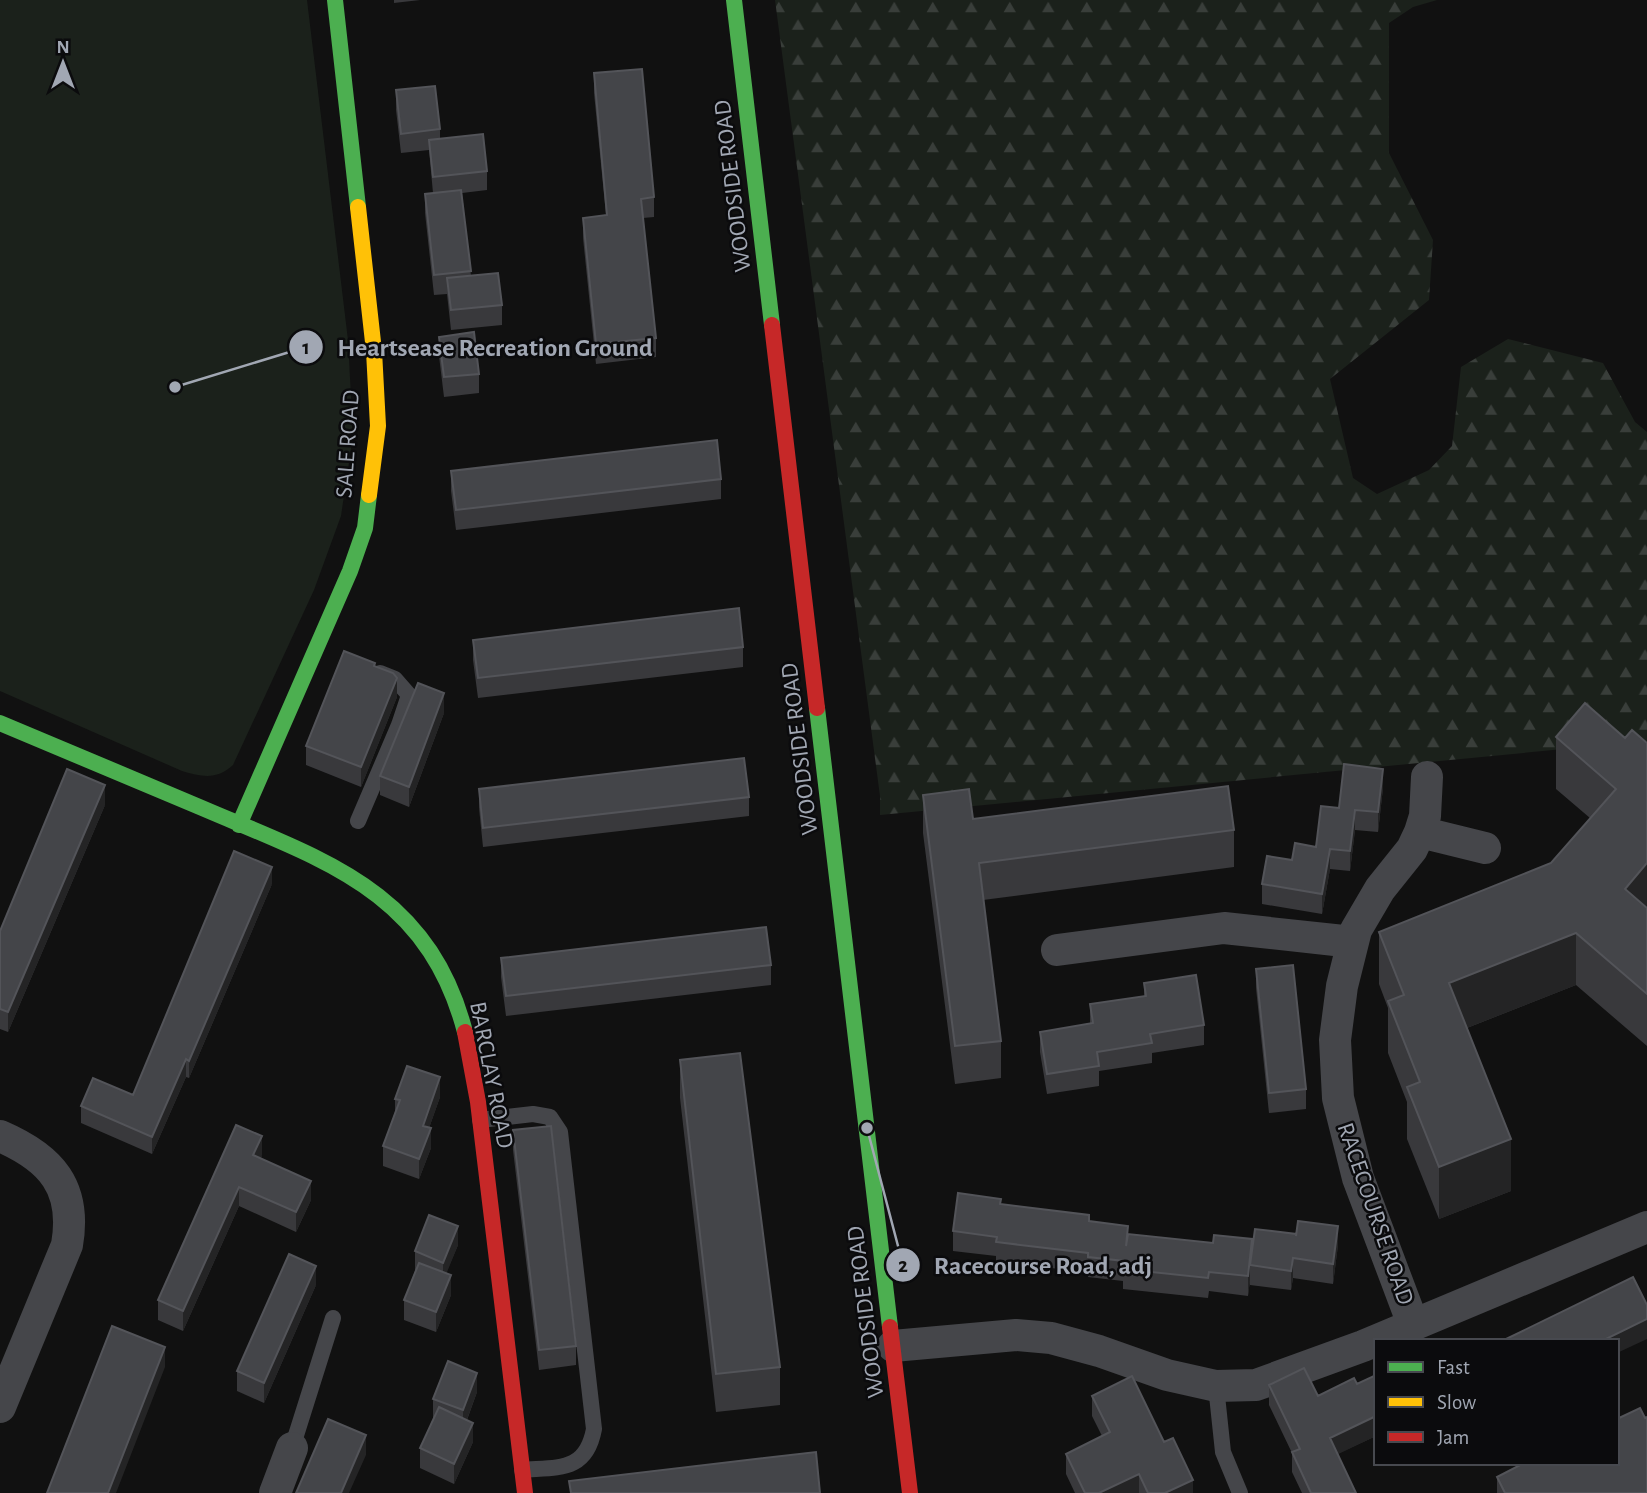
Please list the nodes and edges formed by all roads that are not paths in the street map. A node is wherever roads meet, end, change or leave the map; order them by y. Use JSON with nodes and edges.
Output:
{"nodes":[{"id":1,"x":335,"y":0,"type":"edge"},
{"id":2,"x":734,"y":0,"type":"edge"},
{"id":3,"x":362,"y":665,"type":"edge"},
{"id":4,"x":0,"y":723,"type":"edge"},
{"id":5,"x":1427,"y":777,"type":"dead end"},
{"id":6,"x":358,"y":821,"type":"dead end"},
{"id":7,"x":239,"y":825,"type":"junction"},
{"id":8,"x":1420,"y":832,"type":"junction"},
{"id":9,"x":1485,"y":848,"type":"dead end"},
{"id":10,"x":1353,"y":942,"type":"junction"},
{"id":11,"x":1057,"y":950,"type":"dead end"},
{"id":12,"x":480,"y":1120,"type":"junction"},
{"id":13,"x":0,"y":1136,"type":"edge"},
{"id":14,"x":1647,"y":1227,"type":"edge"},
{"id":15,"x":333,"y":1318,"type":"dead end"},
{"id":16,"x":1413,"y":1324,"type":"junction"},
{"id":17,"x":1379,"y":1339,"type":"edge"},
{"id":18,"x":1374,"y":1341,"type":"edge"},
{"id":19,"x":893,"y":1346,"type":"junction"},
{"id":20,"x":1216,"y":1386,"type":"junction"},
{"id":21,"x":0,"y":1408,"type":"edge"},
{"id":22,"x":292,"y":1448,"type":"joint"},
{"id":23,"x":522,"y":1470,"type":"junction"},
{"id":24,"x":275,"y":1493,"type":"edge"},
{"id":25,"x":525,"y":1493,"type":"edge"},
{"id":26,"x":910,"y":1493,"type":"edge"},
{"id":27,"x":1240,"y":1493,"type":"edge"}],
"edges":[{"from":1,"to":7,"type":"street","name":"SALE ROAD"},
{"from":2,"to":19,"type":"street","name":"WOODSIDE ROAD"},
{"from":3,"to":6,"type":"lane"},
{"from":4,"to":7,"type":"street","name":"BARCLAY ROAD"},
{"from":5,"to":8,"type":"street","name":"RACECOURSE ROAD"},
{"from":7,"to":12,"type":"street","name":"BARCLAY ROAD"},
{"from":8,"to":9,"type":"street"},
{"from":8,"to":10,"type":"street","name":"RACECOURSE ROAD"},
{"from":10,"to":11,"type":"street"},
{"from":10,"to":16,"type":"street","name":"RACECOURSE ROAD"},
{"from":12,"to":23,"type":"street","name":"BARCLAY ROAD"},
{"from":12,"to":23,"type":"lane"},
{"from":13,"to":21,"type":"street"},
{"from":14,"to":16,"type":"street","name":"RACECOURSE ROAD"},
{"from":15,"to":22,"type":"lane"},
{"from":16,"to":17,"type":"street","name":"RACECOURSE ROAD"},
{"from":18,"to":20,"type":"street","name":"RACECOURSE ROAD"},
{"from":19,"to":20,"type":"street","name":"RACECOURSE ROAD"},
{"from":19,"to":26,"type":"street","name":"WOODSIDE ROAD"},
{"from":20,"to":27,"type":"lane"},
{"from":22,"to":24,"type":"street"},
{"from":23,"to":25,"type":"street","name":"BARCLAY ROAD"}]}
